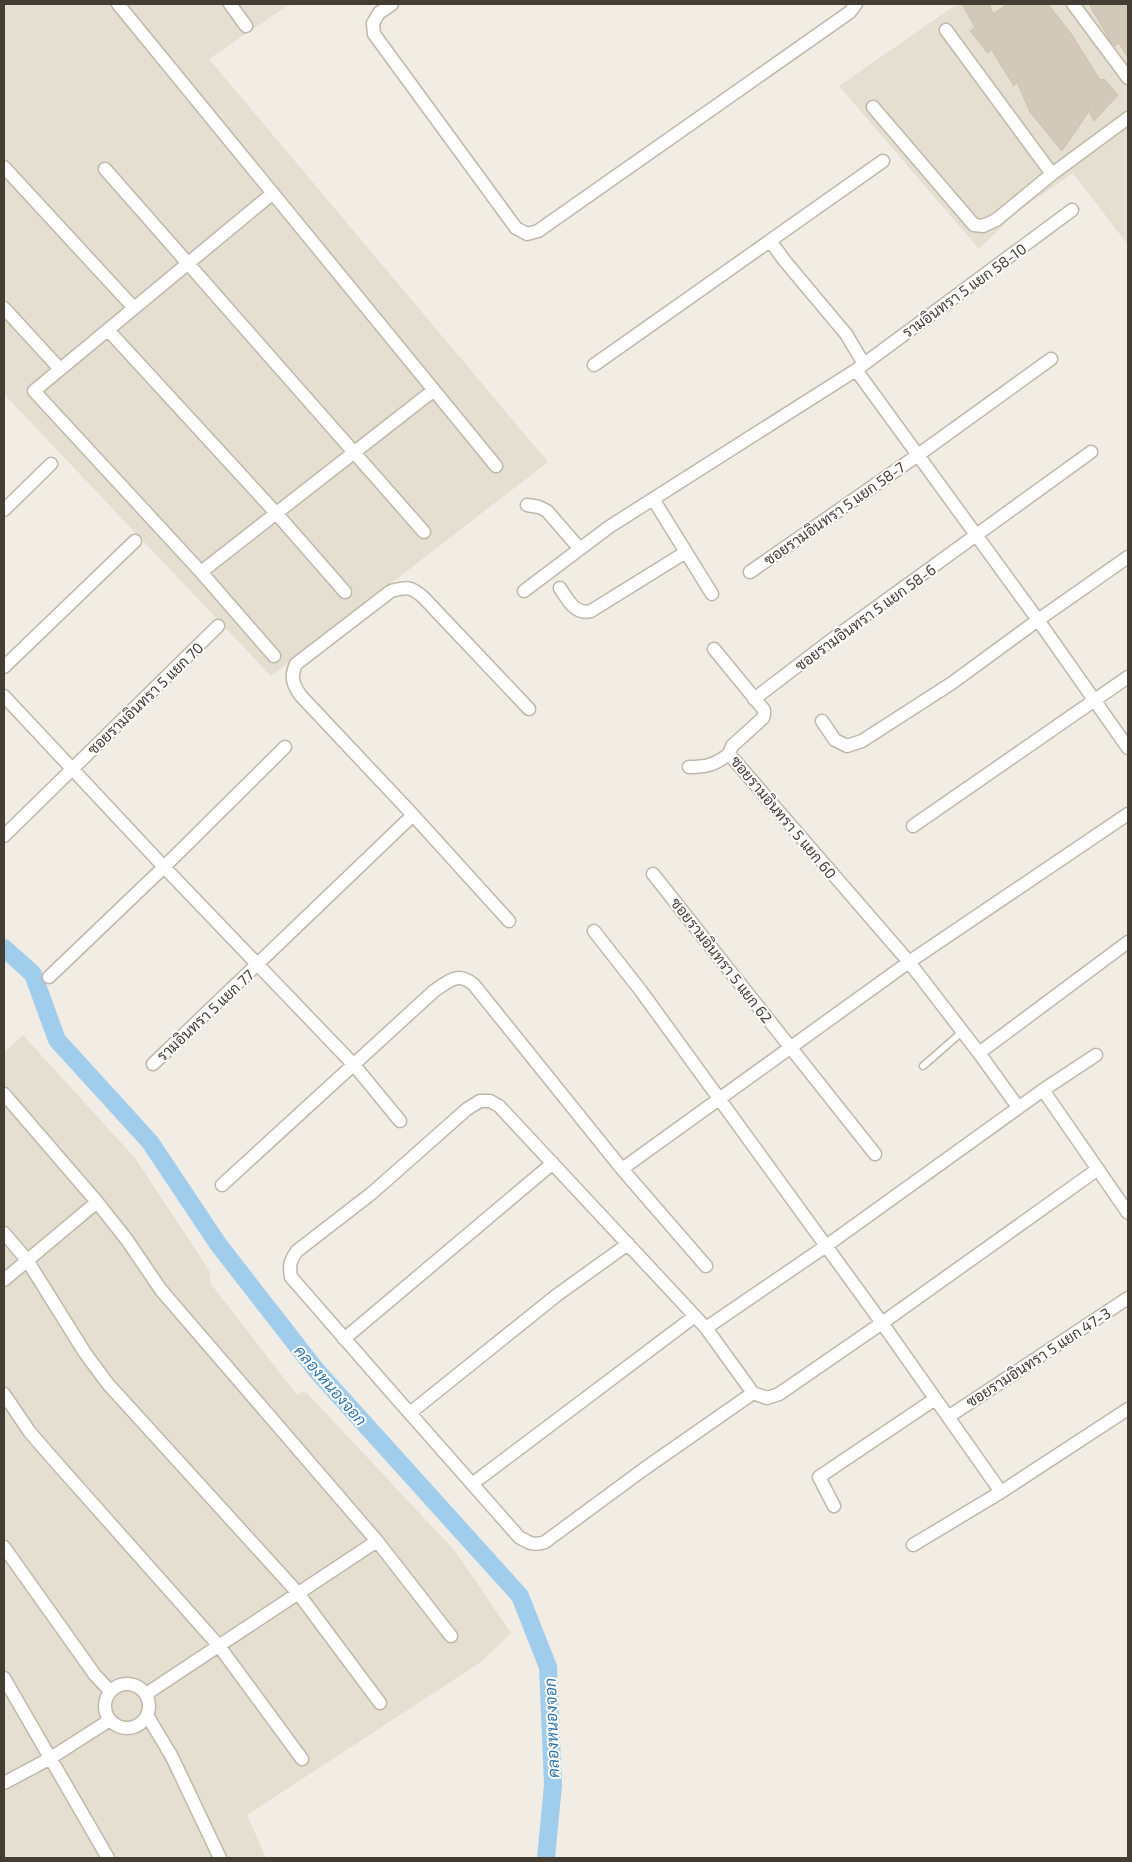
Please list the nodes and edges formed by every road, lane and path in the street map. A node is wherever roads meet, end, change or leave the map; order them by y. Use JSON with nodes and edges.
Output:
{"nodes":[{"id":1,"x":118,"y":4,"type":"edge"},
{"id":2,"x":230,"y":4,"type":"edge"},
{"id":3,"x":392,"y":4,"type":"edge"},
{"id":4,"x":856,"y":4,"type":"edge"},
{"id":5,"x":1073,"y":4,"type":"edge"},
{"id":6,"x":246,"y":26,"type":"dead end"},
{"id":7,"x":946,"y":30,"type":"dead end"},
{"id":8,"x":1128,"y":78,"type":"edge"},
{"id":9,"x":873,"y":107,"type":"dead end"},
{"id":10,"x":1127,"y":122,"type":"edge"},
{"id":11,"x":883,"y":161,"type":"dead end"},
{"id":12,"x":4,"y":167,"type":"edge"},
{"id":13,"x":105,"y":169,"type":"dead end"},
{"id":14,"x":1052,"y":174,"type":"junction"},
{"id":15,"x":273,"y":193,"type":"junction"},
{"id":16,"x":1072,"y":210,"type":"dead end"},
{"id":17,"x":771,"y":242,"type":"junction"},
{"id":18,"x":187,"y":264,"type":"junction"},
{"id":19,"x":4,"y":308,"type":"edge"},
{"id":20,"x":134,"y":308,"type":"junction"},
{"id":21,"x":108,"y":330,"type":"junction"},
{"id":22,"x":1051,"y":359,"type":"dead end"},
{"id":23,"x":594,"y":365,"type":"dead end"},
{"id":24,"x":860,"y":367,"type":"junction"},
{"id":25,"x":60,"y":369,"type":"junction"},
{"id":26,"x":434,"y":390,"type":"junction"},
{"id":27,"x":1090,"y":452,"type":"dead end"},
{"id":28,"x":354,"y":453,"type":"junction"},
{"id":29,"x":918,"y":455,"type":"junction"},
{"id":30,"x":51,"y":464,"type":"dead end"},
{"id":31,"x":496,"y":466,"type":"dead end"},
{"id":32,"x":653,"y":499,"type":"junction"},
{"id":33,"x":527,"y":505,"type":"dead end"},
{"id":34,"x":4,"y":510,"type":"edge"},
{"id":35,"x":276,"y":513,"type":"junction"},
{"id":36,"x":424,"y":532,"type":"dead end"},
{"id":37,"x":977,"y":536,"type":"junction"},
{"id":38,"x":135,"y":541,"type":"dead end"},
{"id":39,"x":580,"y":549,"type":"junction"},
{"id":40,"x":686,"y":552,"type":"junction"},
{"id":41,"x":1128,"y":557,"type":"edge"},
{"id":42,"x":201,"y":572,"type":"junction"},
{"id":43,"x":750,"y":572,"type":"dead end"},
{"id":44,"x":560,"y":588,"type":"dead end"},
{"id":45,"x":524,"y":591,"type":"dead end"},
{"id":46,"x":345,"y":592,"type":"dead end"},
{"id":47,"x":712,"y":594,"type":"dead end"},
{"id":48,"x":1038,"y":620,"type":"junction"},
{"id":49,"x":218,"y":626,"type":"dead end"},
{"id":50,"x":714,"y":649,"type":"dead end"},
{"id":51,"x":274,"y":656,"type":"dead end"},
{"id":52,"x":4,"y":667,"type":"edge"},
{"id":53,"x":1128,"y":677,"type":"edge"},
{"id":54,"x":4,"y":696,"type":"edge"},
{"id":55,"x":754,"y":699,"type":"junction"},
{"id":56,"x":1095,"y":701,"type":"junction"},
{"id":57,"x":529,"y":709,"type":"dead end"},
{"id":58,"x":822,"y":721,"type":"dead end"},
{"id":59,"x":285,"y":747,"type":"dead end"},
{"id":60,"x":1128,"y":748,"type":"edge"},
{"id":61,"x":729,"y":754,"type":"junction"},
{"id":62,"x":689,"y":767,"type":"dead end"},
{"id":63,"x":72,"y":769,"type":"junction"},
{"id":64,"x":1128,"y":814,"type":"edge"},
{"id":65,"x":413,"y":815,"type":"junction"},
{"id":66,"x":913,"y":826,"type":"dead end"},
{"id":67,"x":4,"y":836,"type":"edge"},
{"id":68,"x":164,"y":867,"type":"junction"},
{"id":69,"x":653,"y":874,"type":"dead end"},
{"id":70,"x":509,"y":921,"type":"dead end"},
{"id":71,"x":594,"y":931,"type":"dead end"},
{"id":72,"x":1128,"y":942,"type":"edge"},
{"id":73,"x":909,"y":962,"type":"junction"},
{"id":74,"x":258,"y":965,"type":"junction"},
{"id":75,"x":49,"y":978,"type":"dead end"},
{"id":76,"x":962,"y":1032,"type":"junction"},
{"id":77,"x":790,"y":1046,"type":"junction"},
{"id":78,"x":979,"y":1054,"type":"junction"},
{"id":79,"x":1096,"y":1055,"type":"dead end"},
{"id":80,"x":153,"y":1064,"type":"dead end"},
{"id":81,"x":354,"y":1065,"type":"junction"},
{"id":82,"x":923,"y":1066,"type":"dead end"},
{"id":83,"x":1043,"y":1090,"type":"junction"},
{"id":84,"x":4,"y":1094,"type":"edge"},
{"id":85,"x":718,"y":1099,"type":"junction"},
{"id":86,"x":1018,"y":1107,"type":"junction"},
{"id":87,"x":400,"y":1121,"type":"dead end"},
{"id":88,"x":875,"y":1154,"type":"dead end"},
{"id":89,"x":553,"y":1163,"type":"junction"},
{"id":90,"x":622,"y":1169,"type":"junction"},
{"id":91,"x":1098,"y":1169,"type":"junction"},
{"id":92,"x":222,"y":1185,"type":"dead end"},
{"id":93,"x":97,"y":1202,"type":"junction"},
{"id":94,"x":1128,"y":1213,"type":"edge"},
{"id":95,"x":4,"y":1233,"type":"edge"},
{"id":96,"x":628,"y":1244,"type":"junction"},
{"id":97,"x":826,"y":1246,"type":"junction"},
{"id":98,"x":27,"y":1260,"type":"junction"},
{"id":99,"x":706,"y":1266,"type":"dead end"},
{"id":100,"x":4,"y":1280,"type":"edge"},
{"id":101,"x":1128,"y":1298,"type":"edge"},
{"id":102,"x":695,"y":1316,"type":"junction"},
{"id":103,"x":882,"y":1323,"type":"junction"},
{"id":104,"x":706,"y":1328,"type":"junction"},
{"id":105,"x":344,"y":1338,"type":"junction"},
{"id":106,"x":753,"y":1393,"type":"junction"},
{"id":107,"x":4,"y":1394,"type":"edge"},
{"id":108,"x":935,"y":1398,"type":"junction"},
{"id":109,"x":1128,"y":1409,"type":"edge"},
{"id":110,"x":410,"y":1413,"type":"junction"},
{"id":111,"x":948,"y":1417,"type":"junction"},
{"id":112,"x":472,"y":1484,"type":"junction"},
{"id":113,"x":1001,"y":1492,"type":"junction"},
{"id":114,"x":834,"y":1506,"type":"dead end"},
{"id":115,"x":377,"y":1541,"type":"junction"},
{"id":116,"x":913,"y":1545,"type":"dead end"},
{"id":117,"x":4,"y":1548,"type":"edge"},
{"id":118,"x":298,"y":1593,"type":"junction"},
{"id":119,"x":451,"y":1636,"type":"dead end"},
{"id":120,"x":219,"y":1646,"type":"junction"},
{"id":121,"x":4,"y":1678,"type":"edge"},
{"id":122,"x":110,"y":1691,"type":"junction"},
{"id":123,"x":146,"y":1694,"type":"junction"},
{"id":124,"x":380,"y":1703,"type":"dead end"},
{"id":125,"x":147,"y":1715,"type":"junction"},
{"id":126,"x":110,"y":1720,"type":"junction"},
{"id":127,"x":49,"y":1758,"type":"junction"},
{"id":128,"x":302,"y":1759,"type":"dead end"},
{"id":129,"x":4,"y":1783,"type":"edge"},
{"id":130,"x":108,"y":1858,"type":"edge"},
{"id":131,"x":220,"y":1858,"type":"edge"}],
"edges":[{"from":1,"to":15,"type":"street"},
{"from":2,"to":6,"type":"street"},
{"from":3,"to":4,"type":"street"},
{"from":5,"to":8,"type":"street"},
{"from":7,"to":14,"type":"street"},
{"from":9,"to":14,"type":"street"},
{"from":10,"to":14,"type":"street"},
{"from":11,"to":17,"type":"street"},
{"from":12,"to":20,"type":"street"},
{"from":13,"to":18,"type":"street"},
{"from":15,"to":18,"type":"street"},
{"from":15,"to":26,"type":"street"},
{"from":16,"to":24,"type":"street","name":"รามอินทรา 5 แยก 58-10"},
{"from":17,"to":23,"type":"street"},
{"from":17,"to":24,"type":"street"},
{"from":18,"to":20,"type":"street"},
{"from":18,"to":28,"type":"street"},
{"from":19,"to":25,"type":"street"},
{"from":20,"to":21,"type":"street"},
{"from":21,"to":25,"type":"street"},
{"from":21,"to":35,"type":"street"},
{"from":22,"to":29,"type":"street","name":"ซอยรามอินทรา 5 แยก 58-7"},
{"from":24,"to":29,"type":"street"},
{"from":24,"to":32,"type":"street","name":"รามอินทรา 5 แยก 58-10"},
{"from":25,"to":42,"type":"street"},
{"from":26,"to":28,"type":"street"},
{"from":26,"to":31,"type":"street"},
{"from":27,"to":37,"type":"street","name":"ซอยรามอินทรา 5 แยก 58-6"},
{"from":28,"to":35,"type":"street"},
{"from":28,"to":36,"type":"street"},
{"from":29,"to":37,"type":"street"},
{"from":29,"to":43,"type":"street","name":"ซอยรามอินทรา 5 แยก 58-7"},
{"from":30,"to":34,"type":"street"},
{"from":32,"to":39,"type":"street","name":"รามอินทรา 5 แยก 58-10"},
{"from":32,"to":40,"type":"street"},
{"from":33,"to":39,"type":"street"},
{"from":35,"to":42,"type":"street"},
{"from":35,"to":46,"type":"street"},
{"from":37,"to":48,"type":"street"},
{"from":37,"to":55,"type":"street","name":"ซอยรามอินทรา 5 แยก 58-6"},
{"from":38,"to":52,"type":"street"},
{"from":39,"to":45,"type":"street","name":"รามอินทรา 5 แยก 58-10"},
{"from":40,"to":44,"type":"street"},
{"from":40,"to":47,"type":"street"},
{"from":41,"to":48,"type":"street"},
{"from":42,"to":51,"type":"street"},
{"from":48,"to":56,"type":"street"},
{"from":48,"to":58,"type":"street"},
{"from":49,"to":63,"type":"street","name":"ซอยรามอินทรา 5 แยก 70"},
{"from":50,"to":55,"type":"street","name":"ซอยรามอินทรา 5 แยก 60"},
{"from":53,"to":56,"type":"street"},
{"from":54,"to":63,"type":"street"},
{"from":55,"to":61,"type":"street","name":"ซอยรามอินทรา 5 แยก 60"},
{"from":56,"to":60,"type":"street"},
{"from":56,"to":66,"type":"street"},
{"from":57,"to":65,"type":"street"},
{"from":59,"to":68,"type":"street"},
{"from":61,"to":62,"type":"street"},
{"from":61,"to":73,"type":"street","name":"ซอยรามอินทรา 5 แยก 60"},
{"from":63,"to":67,"type":"street","name":"ซอยรามอินทรา 5 แยก 70"},
{"from":63,"to":68,"type":"street"},
{"from":64,"to":73,"type":"street"},
{"from":65,"to":70,"type":"street"},
{"from":65,"to":74,"type":"street","name":"รามอินทรา 5 แยก 77"},
{"from":68,"to":74,"type":"street"},
{"from":68,"to":75,"type":"street"},
{"from":69,"to":77,"type":"street","name":"ซอยรามอินทรา 5 แยก 62"},
{"from":71,"to":85,"type":"street"},
{"from":72,"to":78,"type":"street"},
{"from":73,"to":76,"type":"street","name":"ซอยรามอินทรา 5 แยก 60"},
{"from":73,"to":77,"type":"street"},
{"from":74,"to":80,"type":"street","name":"รามอินทรา 5 แยก 77"},
{"from":74,"to":81,"type":"street"},
{"from":76,"to":78,"type":"street","name":"ซอยรามอินทรา 5 แยก 60"},
{"from":76,"to":82,"type":"lane"},
{"from":77,"to":85,"type":"street"},
{"from":77,"to":88,"type":"street","name":"ซอยรามอินทรา 5 แยก 62"},
{"from":78,"to":86,"type":"street","name":"ซอยรามอินทรา 5 แยก 60"},
{"from":79,"to":83,"type":"street"},
{"from":81,"to":87,"type":"street"},
{"from":81,"to":90,"type":"street"},
{"from":81,"to":92,"type":"street"},
{"from":83,"to":86,"type":"street"},
{"from":83,"to":91,"type":"street"},
{"from":84,"to":93,"type":"street"},
{"from":85,"to":90,"type":"street"},
{"from":85,"to":97,"type":"street"},
{"from":86,"to":97,"type":"street"},
{"from":89,"to":96,"type":"street"},
{"from":89,"to":105,"type":"street"},
{"from":89,"to":105,"type":"street"},
{"from":90,"to":99,"type":"street"},
{"from":91,"to":94,"type":"street"},
{"from":91,"to":103,"type":"street"},
{"from":93,"to":98,"type":"street"},
{"from":93,"to":115,"type":"street"},
{"from":95,"to":98,"type":"street"},
{"from":96,"to":102,"type":"street"},
{"from":96,"to":110,"type":"street"},
{"from":97,"to":103,"type":"street"},
{"from":97,"to":104,"type":"street"},
{"from":98,"to":100,"type":"street"},
{"from":98,"to":118,"type":"street"},
{"from":101,"to":111,"type":"street","name":"ซอยรามอินทรา 5 แยก 47-3"},
{"from":102,"to":104,"type":"street"},
{"from":102,"to":112,"type":"street"},
{"from":103,"to":106,"type":"street"},
{"from":103,"to":108,"type":"street"},
{"from":104,"to":106,"type":"street"},
{"from":105,"to":110,"type":"street"},
{"from":106,"to":112,"type":"street"},
{"from":107,"to":120,"type":"street"},
{"from":108,"to":111,"type":"street"},
{"from":108,"to":114,"type":"street"},
{"from":109,"to":113,"type":"street"},
{"from":110,"to":112,"type":"street"},
{"from":111,"to":113,"type":"street"},
{"from":113,"to":116,"type":"street"},
{"from":115,"to":118,"type":"street"},
{"from":115,"to":119,"type":"street"},
{"from":117,"to":122,"type":"street"},
{"from":118,"to":120,"type":"street"},
{"from":118,"to":124,"type":"street"},
{"from":120,"to":123,"type":"street"},
{"from":120,"to":128,"type":"street"},
{"from":121,"to":127,"type":"street"},
{"from":122,"to":123,"type":"street"},
{"from":122,"to":126,"type":"street"},
{"from":123,"to":125,"type":"street"},
{"from":125,"to":126,"type":"street"},
{"from":125,"to":131,"type":"street"},
{"from":126,"to":127,"type":"street"},
{"from":127,"to":129,"type":"street"},
{"from":127,"to":130,"type":"street"}]}
